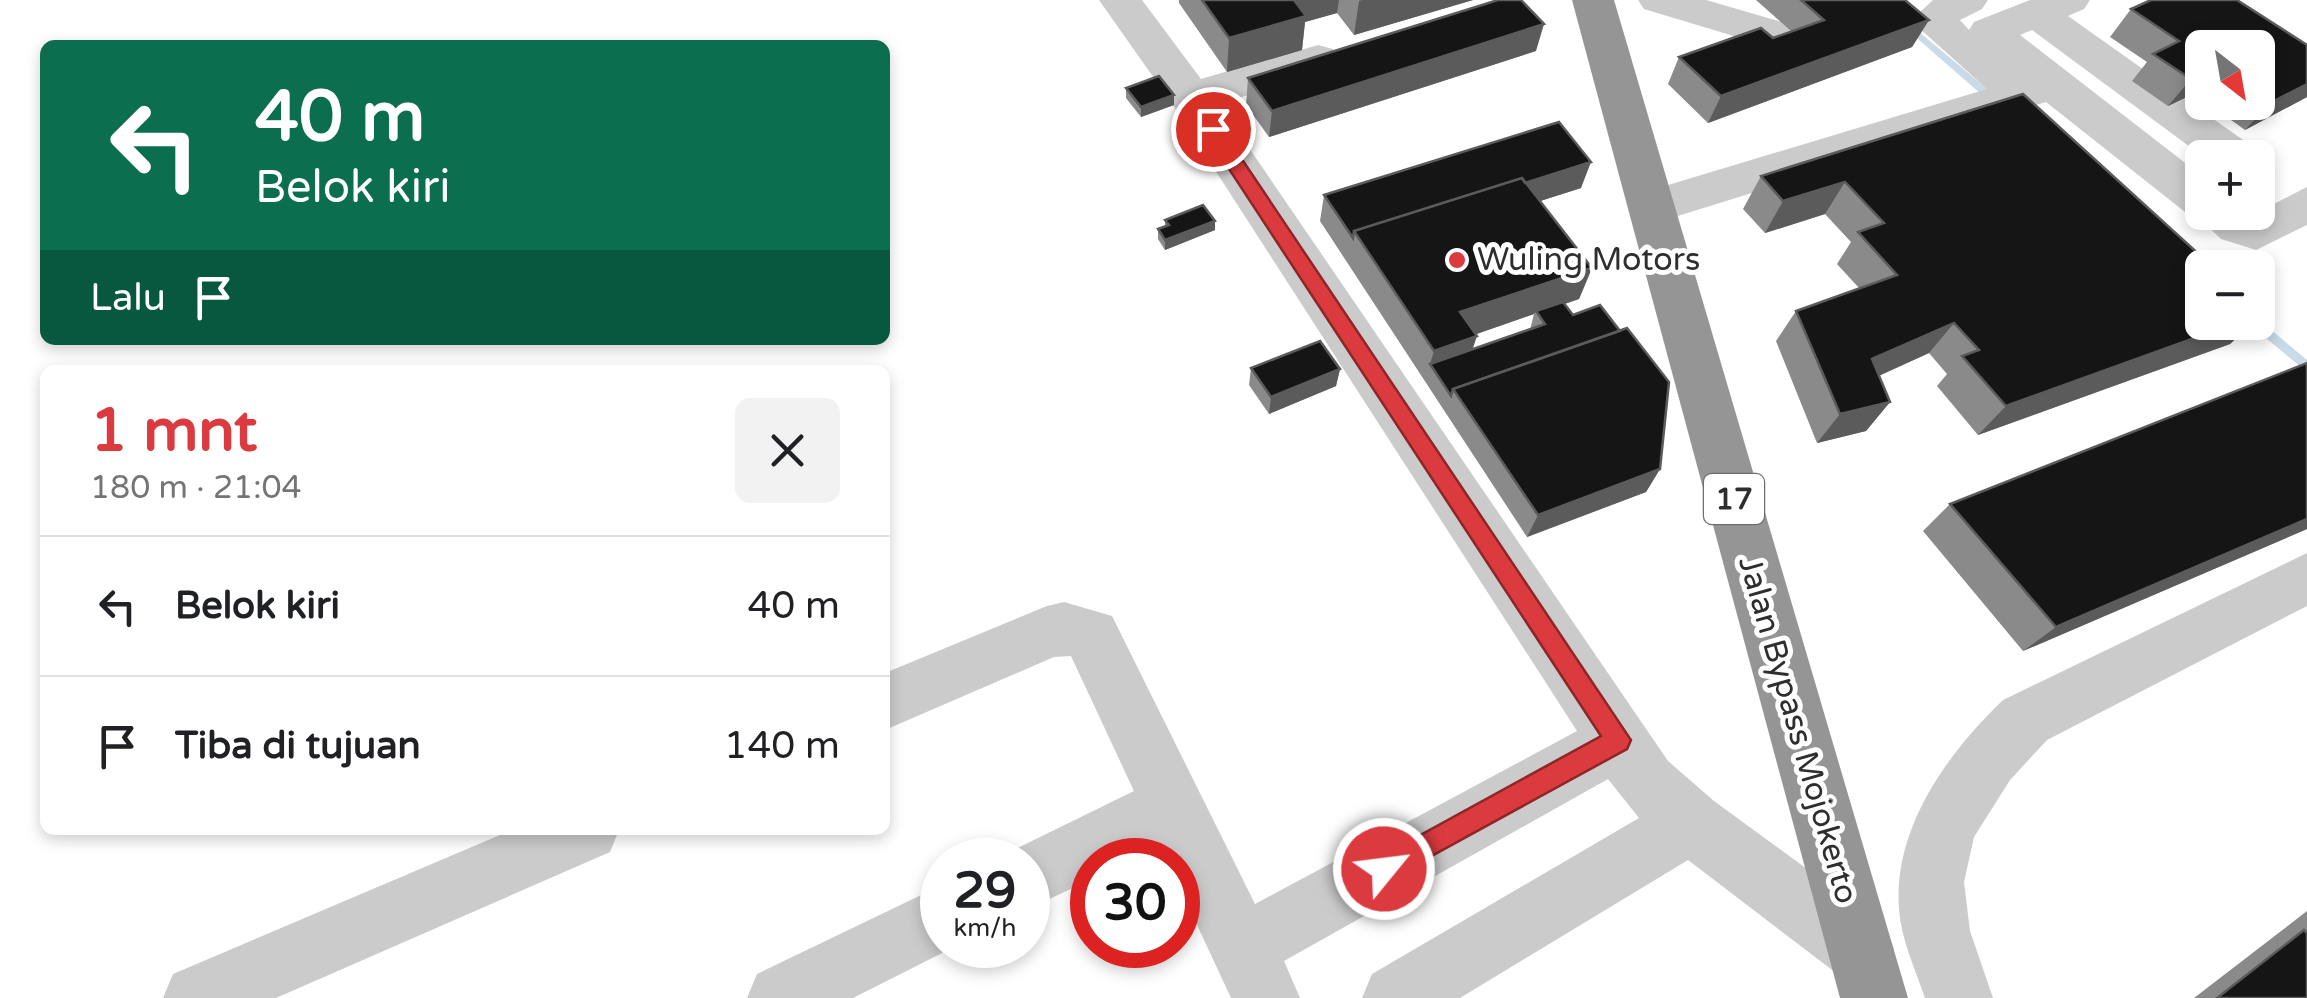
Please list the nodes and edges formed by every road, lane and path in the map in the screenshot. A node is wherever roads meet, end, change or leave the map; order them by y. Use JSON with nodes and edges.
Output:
{"nodes":[{"id":1,"x":1121,"y":0,"type":"edge"},
{"id":2,"x":1594,"y":0,"type":"edge"},
{"id":3,"x":1659,"y":0,"type":"edge"},
{"id":4,"x":1967,"y":0,"type":"edge"},
{"id":5,"x":2052,"y":6,"type":"edge"},
{"id":6,"x":1787,"y":38,"type":"edge"},
{"id":7,"x":1363,"y":46,"type":"edge"},
{"id":8,"x":2019,"y":96,"type":"junction"},
{"id":9,"x":1191,"y":97,"type":"junction"},
{"id":10,"x":2173,"y":112,"type":"junction"},
{"id":11,"x":2124,"y":139,"type":"junction"},
{"id":12,"x":2212,"y":140,"type":"edge"},
{"id":13,"x":2275,"y":184,"type":"edge"},
{"id":14,"x":2185,"y":187,"type":"edge"},
{"id":15,"x":2306,"y":205,"type":"edge"},
{"id":16,"x":1652,"y":207,"type":"junction"},
{"id":17,"x":2275,"y":222,"type":"edge"},
{"id":18,"x":2307,"y":578,"type":"edge"},
{"id":19,"x":890,"y":700,"type":"edge"},
{"id":20,"x":1618,"y":740,"type":"junction"},
{"id":21,"x":1176,"y":804,"type":"junction"},
{"id":22,"x":1691,"y":823,"type":"junction"},
{"id":23,"x":575,"y":835,"type":"edge"},
{"id":24,"x":1050,"y":866,"type":"edge"},
{"id":25,"x":920,"y":929,"type":"edge"},
{"id":26,"x":1254,"y":972,"type":"edge"},
{"id":27,"x":1866,"y":974,"type":"edge"},
{"id":28,"x":196,"y":998,"type":"edge"},
{"id":29,"x":780,"y":998,"type":"edge"},
{"id":30,"x":1396,"y":998,"type":"edge"},
{"id":31,"x":1959,"y":998,"type":"edge"}],
"edges":[{"from":1,"to":9,"type":"street"},
{"from":2,"to":16,"type":"highway","name":"Jalan Bypass Mojokerto","number":"17"},
{"from":3,"to":6,"type":"street"},
{"from":4,"to":8,"type":"street"},
{"from":5,"to":8,"type":"street"},
{"from":5,"to":10,"type":"street"},
{"from":7,"to":9,"type":"street"},
{"from":8,"to":11,"type":"street"},
{"from":8,"to":16,"type":"street"},
{"from":9,"to":20,"type":"street"},
{"from":10,"to":11,"type":"street"},
{"from":10,"to":12,"type":"street"},
{"from":11,"to":14,"type":"street"},
{"from":13,"to":15,"type":"street"},
{"from":15,"to":17,"type":"street"},
{"from":16,"to":27,"type":"highway","name":"Jalan Bypass Mojokerto","number":"17"},
{"from":18,"to":31,"type":"street"},
{"from":19,"to":21,"type":"street"},
{"from":20,"to":22,"type":"street"},
{"from":20,"to":26,"type":"street"},
{"from":21,"to":24,"type":"street"},
{"from":21,"to":26,"type":"street"},
{"from":22,"to":27,"type":"street"},
{"from":22,"to":30,"type":"street"},
{"from":23,"to":28,"type":"street"},
{"from":25,"to":29,"type":"street"}]}
